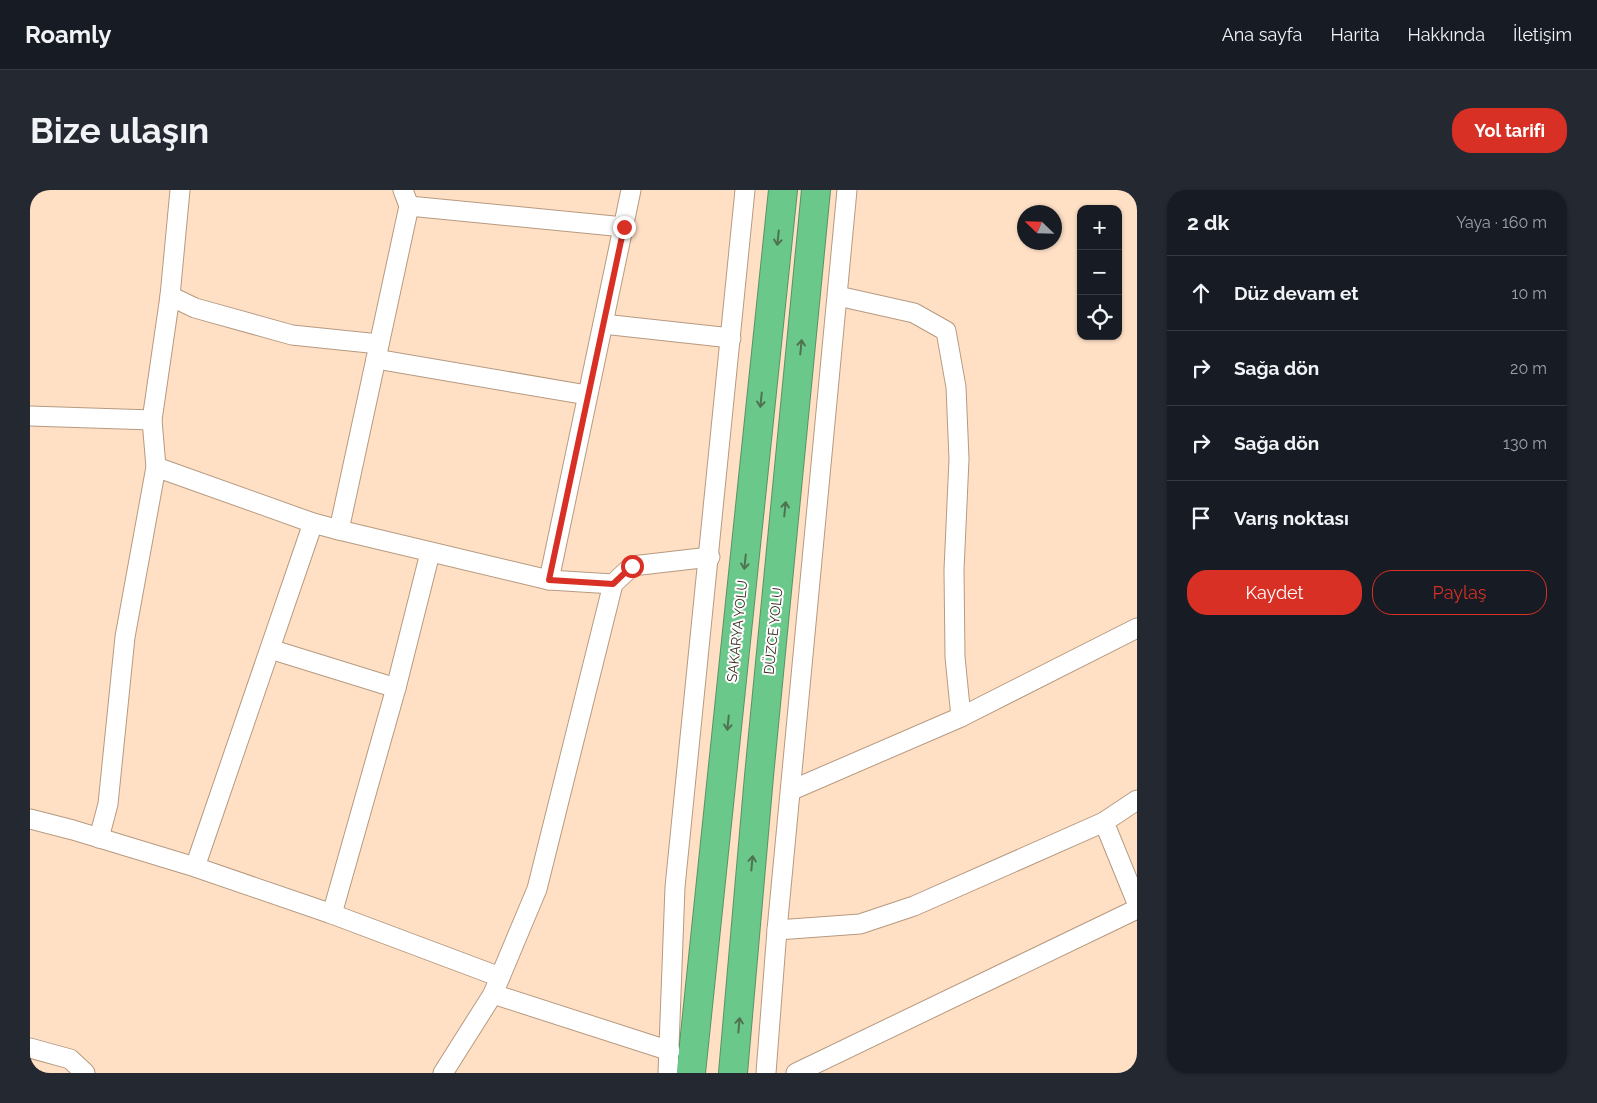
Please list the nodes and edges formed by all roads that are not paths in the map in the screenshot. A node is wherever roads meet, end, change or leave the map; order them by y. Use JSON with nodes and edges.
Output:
{"nodes":[{"id":1,"x":180,"y":190,"type":"edge"},
{"id":2,"x":631,"y":190,"type":"edge"},
{"id":3,"x":745,"y":190,"type":"edge"},
{"id":4,"x":783,"y":190,"type":"edge"},
{"id":5,"x":816,"y":190,"type":"edge"},
{"id":6,"x":847,"y":190,"type":"edge"},
{"id":7,"x":406,"y":198,"type":"edge"},
{"id":8,"x":624,"y":227,"type":"junction"},
{"id":9,"x":170,"y":296,"type":"junction"},
{"id":10,"x":838,"y":296,"type":"junction"},
{"id":11,"x":603,"y":324,"type":"junction"},
{"id":12,"x":731,"y":338,"type":"junction"},
{"id":13,"x":377,"y":351,"type":"junction"},
{"id":14,"x":587,"y":395,"type":"junction"},
{"id":15,"x":30,"y":416,"type":"edge"},
{"id":16,"x":152,"y":420,"type":"junction"},
{"id":17,"x":156,"y":467,"type":"junction"},
{"id":18,"x":313,"y":523,"type":"junction"},
{"id":19,"x":339,"y":530,"type":"junction"},
{"id":20,"x":430,"y":553,"type":"junction"},
{"id":21,"x":710,"y":557,"type":"junction"},
{"id":22,"x":549,"y":580,"type":"junction"},
{"id":23,"x":613,"y":584,"type":"junction"},
{"id":24,"x":1137,"y":628,"type":"edge"},
{"id":25,"x":270,"y":649,"type":"junction"},
{"id":26,"x":396,"y":688,"type":"junction"},
{"id":27,"x":961,"y":717,"type":"junction"},
{"id":28,"x":792,"y":790,"type":"junction"},
{"id":29,"x":1137,"y":800,"type":"edge"},
{"id":30,"x":30,"y":819,"type":"edge"},
{"id":31,"x":1104,"y":822,"type":"junction"},
{"id":32,"x":98,"y":838,"type":"junction"},
{"id":33,"x":194,"y":867,"type":"junction"},
{"id":34,"x":1137,"y":903,"type":"edge"},
{"id":35,"x":1137,"y":909,"type":"edge"},
{"id":36,"x":332,"y":914,"type":"junction"},
{"id":37,"x":777,"y":930,"type":"junction"},
{"id":38,"x":496,"y":985,"type":"junction"},
{"id":39,"x":30,"y":1048,"type":"edge"},
{"id":40,"x":670,"y":1051,"type":"junction"},
{"id":41,"x":86,"y":1073,"type":"edge"},
{"id":42,"x":442,"y":1073,"type":"edge"},
{"id":43,"x":668,"y":1073,"type":"edge"},
{"id":44,"x":691,"y":1073,"type":"edge"},
{"id":45,"x":733,"y":1073,"type":"edge"},
{"id":46,"x":766,"y":1073,"type":"edge"},
{"id":47,"x":796,"y":1073,"type":"edge"}],
"edges":[{"from":1,"to":9,"type":"street"},
{"from":2,"to":8,"type":"street"},
{"from":3,"to":12,"type":"street"},
{"from":4,"to":44,"type":"highway","name":"SAKARYA YOLU","one_way":true},
{"from":45,"to":5,"type":"highway","name":"DÜZCE YOLU","one_way":true},
{"from":6,"to":10,"type":"street"},
{"from":7,"to":8,"type":"street"},
{"from":7,"to":13,"type":"street"},
{"from":8,"to":11,"type":"street"},
{"from":9,"to":13,"type":"street"},
{"from":9,"to":16,"type":"street"},
{"from":10,"to":27,"type":"street"},
{"from":10,"to":28,"type":"street"},
{"from":11,"to":12,"type":"street"},
{"from":11,"to":14,"type":"street"},
{"from":12,"to":21,"type":"street"},
{"from":13,"to":14,"type":"street"},
{"from":13,"to":19,"type":"street"},
{"from":14,"to":22,"type":"street"},
{"from":15,"to":16,"type":"street"},
{"from":16,"to":17,"type":"street"},
{"from":17,"to":18,"type":"street"},
{"from":17,"to":32,"type":"street"},
{"from":18,"to":19,"type":"street"},
{"from":18,"to":25,"type":"street"},
{"from":19,"to":20,"type":"street"},
{"from":20,"to":22,"type":"street"},
{"from":20,"to":26,"type":"street"},
{"from":21,"to":23,"type":"street"},
{"from":21,"to":40,"type":"street"},
{"from":22,"to":23,"type":"street"},
{"from":23,"to":38,"type":"street"},
{"from":24,"to":27,"type":"street"},
{"from":25,"to":26,"type":"street"},
{"from":25,"to":33,"type":"street"},
{"from":26,"to":36,"type":"street"},
{"from":27,"to":28,"type":"street"},
{"from":28,"to":37,"type":"street"},
{"from":29,"to":31,"type":"street"},
{"from":30,"to":32,"type":"street"},
{"from":31,"to":34,"type":"street"},
{"from":31,"to":37,"type":"street"},
{"from":32,"to":33,"type":"street"},
{"from":33,"to":36,"type":"street"},
{"from":35,"to":47,"type":"street"},
{"from":36,"to":38,"type":"street"},
{"from":37,"to":46,"type":"street"},
{"from":38,"to":40,"type":"street"},
{"from":38,"to":42,"type":"street"},
{"from":39,"to":41,"type":"street"},
{"from":40,"to":43,"type":"street"}]}
